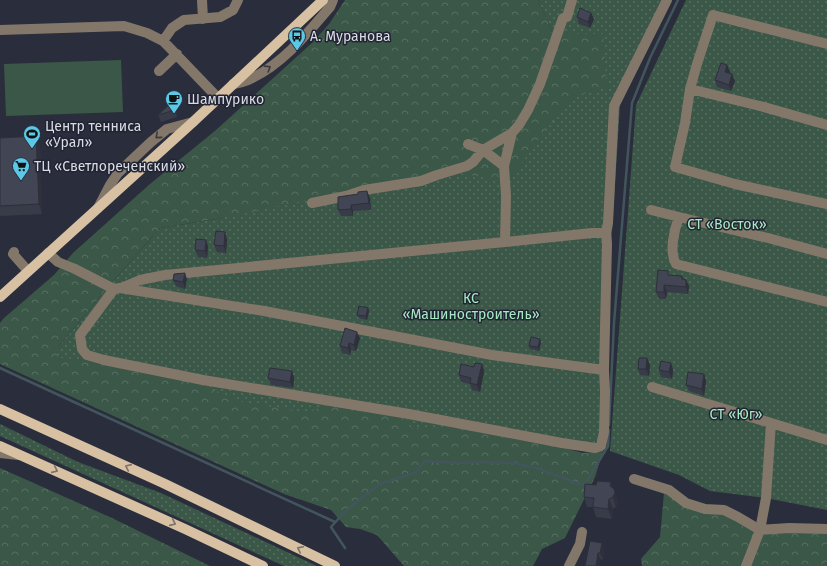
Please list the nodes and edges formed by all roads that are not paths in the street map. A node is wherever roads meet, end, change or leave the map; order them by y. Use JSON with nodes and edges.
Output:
{"nodes":[{"id":1,"x":202,"y":0,"type":"edge"},
{"id":2,"x":238,"y":0,"type":"edge"},
{"id":3,"x":323,"y":0,"type":"edge"},
{"id":4,"x":333,"y":0,"type":"edge"},
{"id":5,"x":572,"y":0,"type":"edge"},
{"id":6,"x":667,"y":0,"type":"edge"},
{"id":7,"x":203,"y":19,"type":"junction"},
{"id":8,"x":0,"y":30,"type":"edge"},
{"id":9,"x":163,"y":42,"type":"junction"},
{"id":10,"x":827,"y":44,"type":"edge"},
{"id":11,"x":177,"y":54,"type":"junction"},
{"id":12,"x":159,"y":71,"type":"dead end"},
{"id":13,"x":233,"y":84,"type":"junction"},
{"id":14,"x":690,"y":89,"type":"junction"},
{"id":15,"x":218,"y":98,"type":"junction"},
{"id":16,"x":827,"y":125,"type":"edge"},
{"id":17,"x":512,"y":133,"type":"junction"},
{"id":18,"x":468,"y":144,"type":"dead end"},
{"id":19,"x":483,"y":150,"type":"junction"},
{"id":20,"x":504,"y":166,"type":"junction"},
{"id":21,"x":312,"y":203,"type":"dead end"},
{"id":22,"x":827,"y":204,"type":"edge"},
{"id":23,"x":651,"y":210,"type":"dead end"},
{"id":24,"x":679,"y":218,"type":"junction"},
{"id":25,"x":606,"y":233,"type":"junction"},
{"id":26,"x":505,"y":242,"type":"junction"},
{"id":27,"x":14,"y":252,"type":"dead end"},
{"id":28,"x":48,"y":253,"type":"junction"},
{"id":29,"x":827,"y":254,"type":"edge"},
{"id":30,"x":28,"y":271,"type":"junction"},
{"id":31,"x":117,"y":288,"type":"junction"},
{"id":32,"x":0,"y":297,"type":"edge"},
{"id":33,"x":827,"y":302,"type":"edge"},
{"id":34,"x":604,"y":370,"type":"junction"},
{"id":35,"x":652,"y":387,"type":"dead end"},
{"id":36,"x":0,"y":409,"type":"edge"},
{"id":37,"x":771,"y":423,"type":"junction"},
{"id":38,"x":827,"y":440,"type":"edge"},
{"id":39,"x":0,"y":446,"type":"edge"},
{"id":40,"x":0,"y":454,"type":"edge"},
{"id":41,"x":19,"y":455,"type":"junction"},
{"id":42,"x":634,"y":479,"type":"dead end"},
{"id":43,"x":827,"y":529,"type":"edge"},
{"id":44,"x":760,"y":530,"type":"junction"},
{"id":45,"x":582,"y":532,"type":"dead end"},
{"id":46,"x":263,"y":566,"type":"edge"},
{"id":47,"x":335,"y":566,"type":"edge"},
{"id":48,"x":570,"y":566,"type":"edge"},
{"id":49,"x":746,"y":566,"type":"edge"}],
"edges":[{"from":1,"to":7,"type":"street"},
{"from":2,"to":7,"type":"street"},
{"from":3,"to":13,"type":"main road"},
{"from":13,"to":4,"type":"street","one_way":true},
{"from":5,"to":17,"type":"street"},
{"from":6,"to":25,"type":"street"},
{"from":7,"to":9,"type":"street"},
{"from":8,"to":9,"type":"street"},
{"from":9,"to":11,"type":"street"},
{"from":10,"to":14,"type":"street"},
{"from":11,"to":12,"type":"street"},
{"from":11,"to":15,"type":"street"},
{"from":13,"to":15,"type":"main road"},
{"from":14,"to":16,"type":"street"},
{"from":14,"to":22,"type":"street"},
{"from":15,"to":28,"type":"main road"},
{"from":17,"to":19,"type":"street"},
{"from":17,"to":20,"type":"street"},
{"from":18,"to":19,"type":"street"},
{"from":19,"to":20,"type":"street"},
{"from":19,"to":21,"type":"street"},
{"from":20,"to":26,"type":"street"},
{"from":23,"to":24,"type":"street"},
{"from":24,"to":29,"type":"street"},
{"from":24,"to":33,"type":"street"},
{"from":25,"to":26,"type":"street"},
{"from":25,"to":34,"type":"street"},
{"from":26,"to":31,"type":"street"},
{"from":27,"to":30,"type":"street"},
{"from":28,"to":30,"type":"main road"},
{"from":28,"to":31,"type":"street"},
{"from":30,"to":32,"type":"main road"},
{"from":31,"to":34,"type":"street"},
{"from":31,"to":34,"type":"street"},
{"from":35,"to":37,"type":"street"},
{"from":47,"to":36,"type":"main road","one_way":true},
{"from":37,"to":38,"type":"street"},
{"from":37,"to":44,"type":"street"},
{"from":39,"to":41,"type":"main road"},
{"from":40,"to":41,"type":"street"},
{"from":41,"to":46,"type":"main road","one_way":true},
{"from":42,"to":44,"type":"street"},
{"from":43,"to":44,"type":"street"},
{"from":44,"to":49,"type":"street"},
{"from":45,"to":48,"type":"street"}]}
